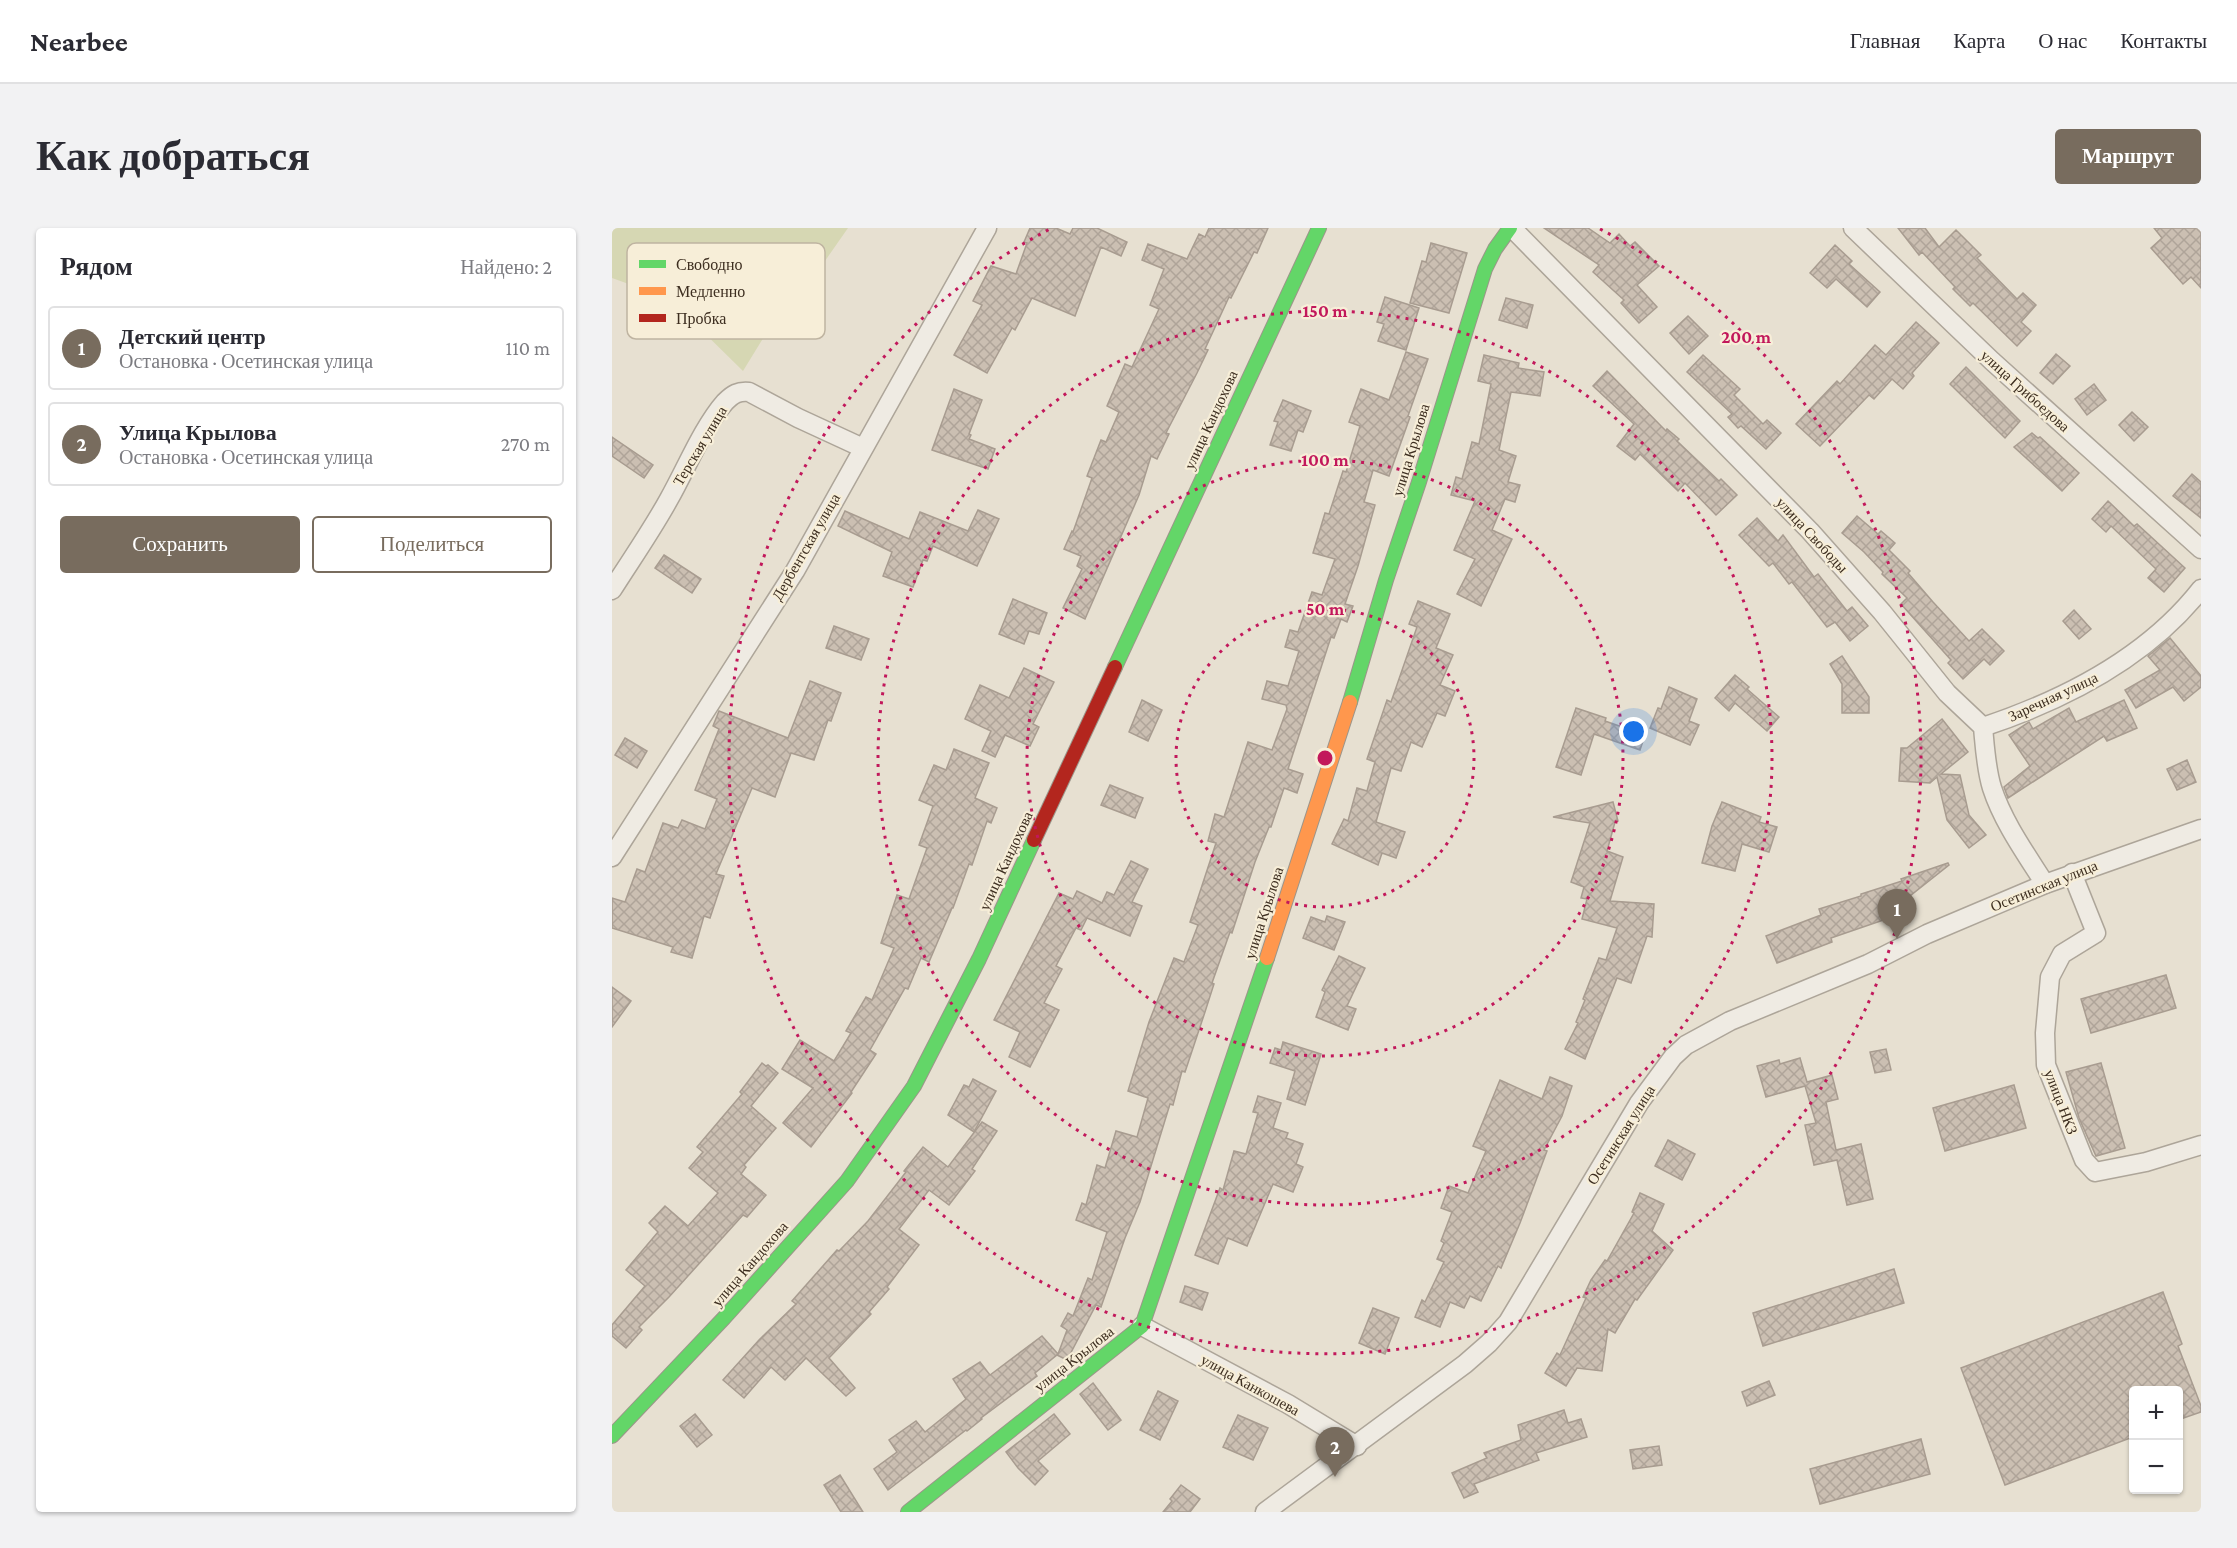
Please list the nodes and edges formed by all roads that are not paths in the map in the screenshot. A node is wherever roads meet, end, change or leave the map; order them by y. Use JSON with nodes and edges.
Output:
{"nodes":[{"id":1,"x":987,"y":228,"type":"edge"},
{"id":2,"x":1319,"y":228,"type":"edge"},
{"id":3,"x":1511,"y":228,"type":"edge"},
{"id":4,"x":1853,"y":228,"type":"edge"},
{"id":5,"x":862,"y":448,"type":"junction"},
{"id":6,"x":2201,"y":549,"type":"edge"},
{"id":7,"x":2201,"y":589,"type":"edge"},
{"id":8,"x":612,"y":590,"type":"edge"},
{"id":9,"x":1983,"y":727,"type":"junction"},
{"id":10,"x":2201,"y":829,"type":"edge"},
{"id":11,"x":612,"y":857,"type":"edge"},
{"id":12,"x":2072,"y":873,"type":"junction"},
{"id":13,"x":2045,"y":884,"type":"junction"},
{"id":14,"x":2201,"y":1145,"type":"edge"},
{"id":15,"x":1142,"y":1326,"type":"junction"},
{"id":16,"x":612,"y":1436,"type":"edge"},
{"id":17,"x":1357,"y":1446,"type":"junction"},
{"id":18,"x":1273,"y":1510,"type":"edge"},
{"id":19,"x":908,"y":1512,"type":"edge"}],
"edges":[{"from":1,"to":5,"type":"street","name":"Дербентская улица"},
{"from":2,"to":16,"type":"street","name":"улица Кандохова"},
{"from":3,"to":9,"type":"street","name":"улица Свободы"},
{"from":3,"to":15,"type":"street","name":"улица Крылова"},
{"from":4,"to":6,"type":"street","name":"улица Грибоедова"},
{"from":5,"to":8,"type":"street","name":"Терская улица"},
{"from":5,"to":11,"type":"street","name":"Дербентская улица"},
{"from":7,"to":9,"type":"street","name":"Заречная улица"},
{"from":9,"to":13,"type":"street"},
{"from":10,"to":12,"type":"street","name":"Осетинская улица"},
{"from":12,"to":13,"type":"street","name":"Осетинская улица"},
{"from":12,"to":14,"type":"street","name":"улица НКЗ"},
{"from":13,"to":17,"type":"street","name":"Осетинская улица"},
{"from":15,"to":17,"type":"street","name":"улица Канкошева"},
{"from":15,"to":19,"type":"street","name":"улица Крылова"},
{"from":17,"to":18,"type":"street","name":"Осетинская улица"}]}
